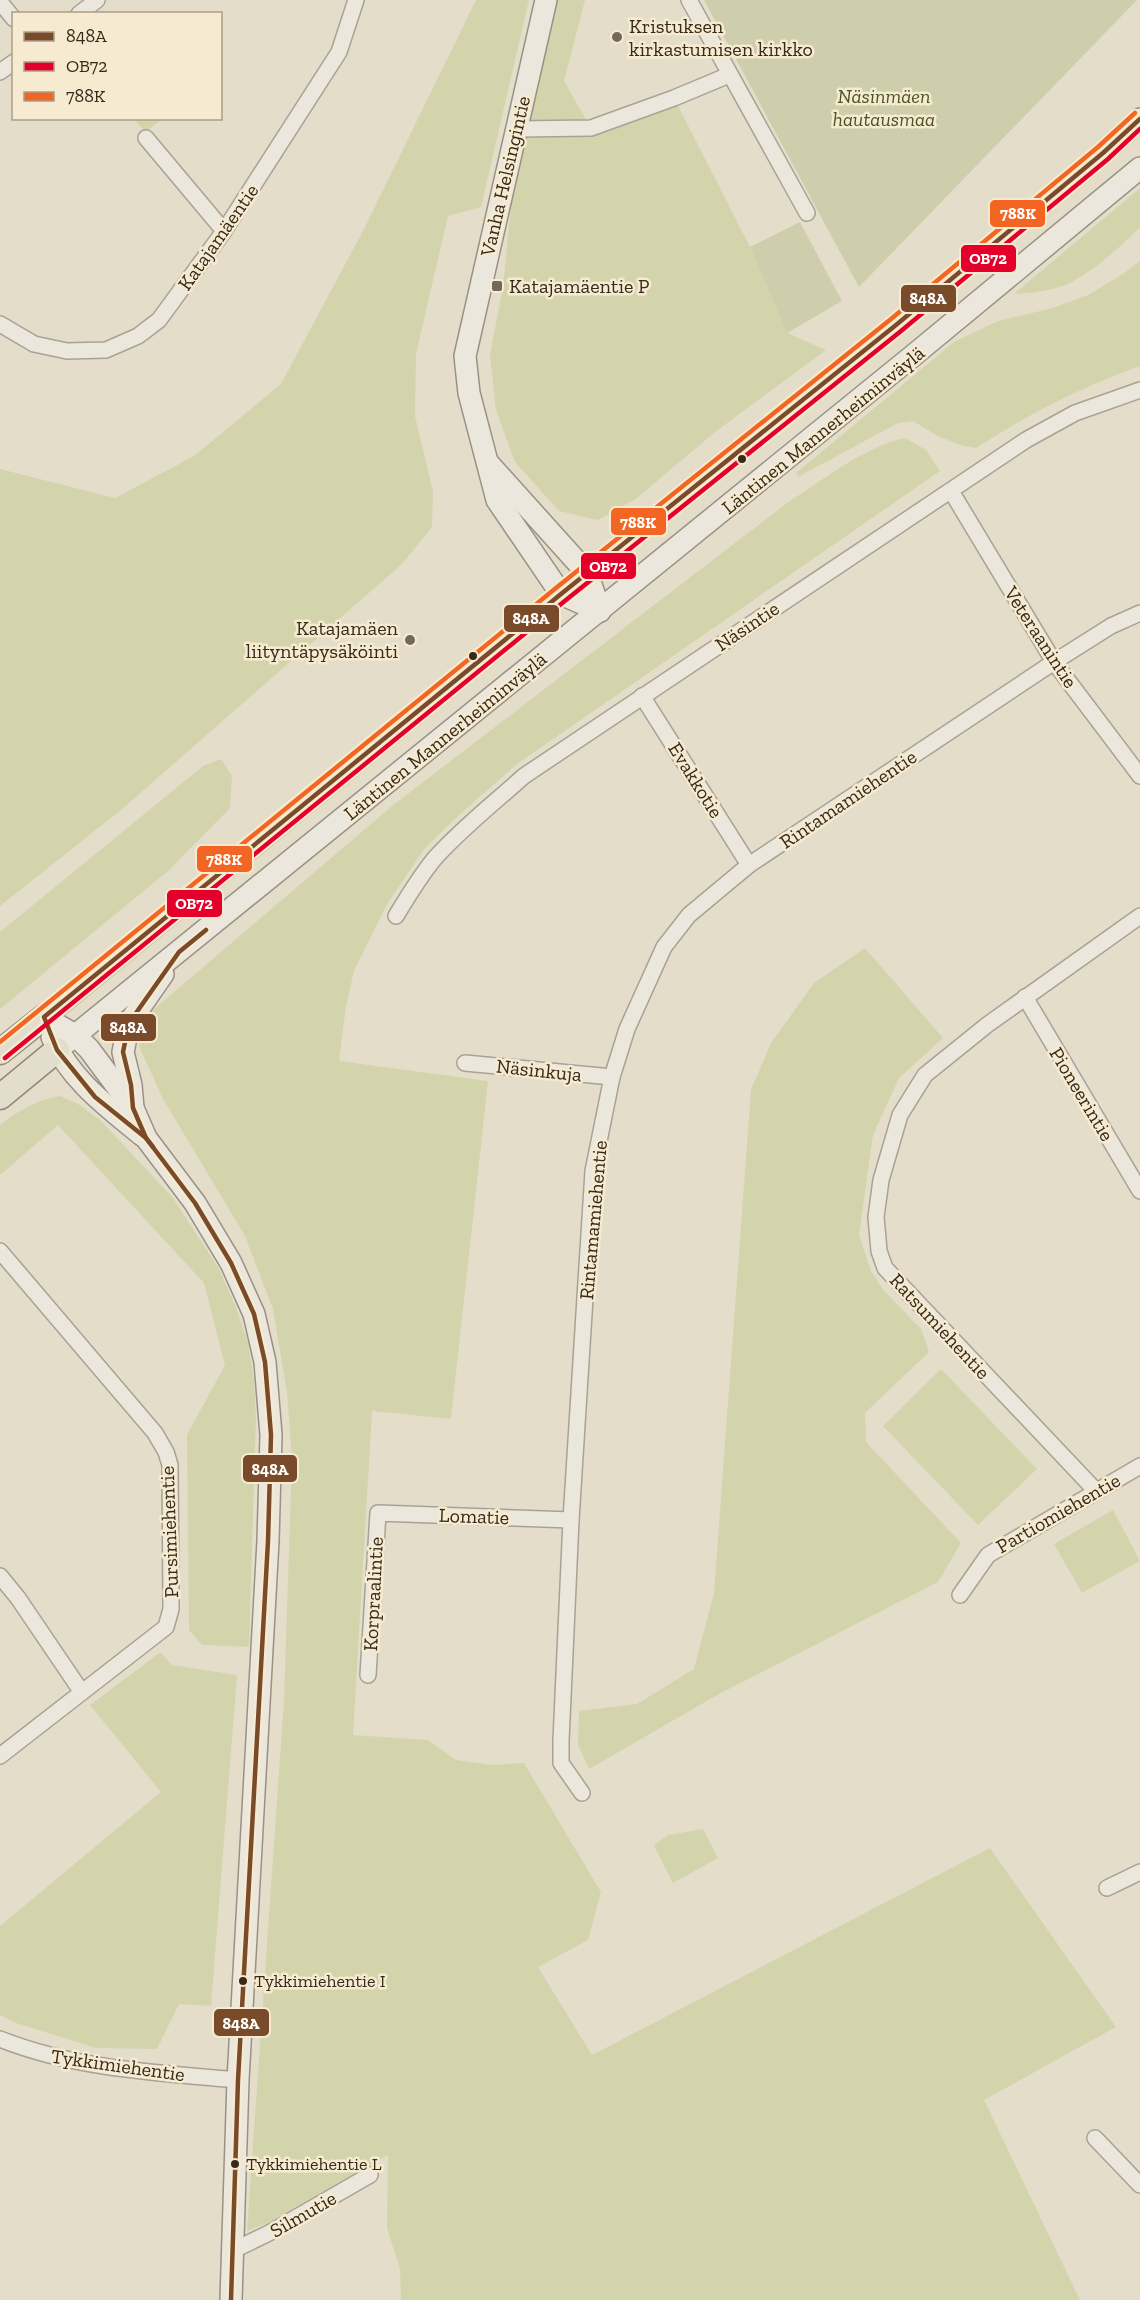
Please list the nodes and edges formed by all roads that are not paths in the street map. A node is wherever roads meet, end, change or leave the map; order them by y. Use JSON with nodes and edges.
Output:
{"nodes":[{"id":1,"x":97,"y":0,"type":"edge"},
{"id":2,"x":356,"y":0,"type":"edge"},
{"id":3,"x":546,"y":0,"type":"edge"},
{"id":4,"x":689,"y":0,"type":"edge"},
{"id":5,"x":0,"y":2,"type":"edge"},
{"id":6,"x":82,"y":12,"type":"edge"},
{"id":7,"x":12,"y":17,"type":"edge"},
{"id":8,"x":729,"y":75,"type":"junction"},
{"id":9,"x":1140,"y":119,"type":"edge"},
{"id":10,"x":516,"y":129,"type":"junction"},
{"id":11,"x":146,"y":138,"type":"dead end"},
{"id":12,"x":1140,"y":168,"type":"edge"},
{"id":13,"x":807,"y":213,"type":"dead end"},
{"id":14,"x":224,"y":231,"type":"junction"},
{"id":15,"x":0,"y":324,"type":"edge"},
{"id":16,"x":1140,"y":390,"type":"edge"},
{"id":17,"x":484,"y":458,"type":"junction"},
{"id":18,"x":951,"y":490,"type":"junction"},
{"id":19,"x":587,"y":573,"type":"junction"},
{"id":20,"x":561,"y":594,"type":"junction"},
{"id":21,"x":600,"y":611,"type":"junction"},
{"id":22,"x":1140,"y":613,"type":"edge"},
{"id":23,"x":1054,"y":662,"type":"junction"},
{"id":24,"x":642,"y":696,"type":"junction"},
{"id":25,"x":1140,"y":776,"type":"edge"},
{"id":26,"x":749,"y":865,"type":"junction"},
{"id":27,"x":396,"y":916,"type":"dead end"},
{"id":28,"x":1140,"y":916,"type":"edge"},
{"id":29,"x":179,"y":952,"type":"junction"},
{"id":30,"x":1025,"y":997,"type":"junction"},
{"id":31,"x":44,"y":1017,"type":"junction"},
{"id":32,"x":66,"y":1042,"type":"junction"},
{"id":33,"x":0,"y":1052,"type":"edge"},
{"id":34,"x":465,"y":1063,"type":"dead end"},
{"id":35,"x":612,"y":1077,"type":"junction"},
{"id":36,"x":0,"y":1097,"type":"edge"},
{"id":37,"x":133,"y":1108,"type":"junction"},
{"id":38,"x":146,"y":1138,"type":"junction"},
{"id":39,"x":1140,"y":1191,"type":"edge"},
{"id":40,"x":0,"y":1251,"type":"edge"},
{"id":41,"x":1140,"y":1466,"type":"edge"},
{"id":42,"x":1096,"y":1491,"type":"junction"},
{"id":43,"x":378,"y":1513,"type":"joint"},
{"id":44,"x":571,"y":1520,"type":"junction"},
{"id":45,"x":0,"y":1576,"type":"edge"},
{"id":46,"x":960,"y":1595,"type":"dead end"},
{"id":47,"x":368,"y":1675,"type":"dead end"},
{"id":48,"x":81,"y":1691,"type":"junction"},
{"id":49,"x":0,"y":1756,"type":"edge"},
{"id":50,"x":582,"y":1793,"type":"dead end"},
{"id":51,"x":1140,"y":1872,"type":"edge"},
{"id":52,"x":1107,"y":1888,"type":"dead end"},
{"id":53,"x":0,"y":2039,"type":"edge"},
{"id":54,"x":238,"y":2080,"type":"junction"},
{"id":55,"x":1095,"y":2138,"type":"dead end"},
{"id":56,"x":370,"y":2175,"type":"dead end"},
{"id":57,"x":1140,"y":2185,"type":"edge"},
{"id":58,"x":234,"y":2250,"type":"junction"},
{"id":59,"x":231,"y":2300,"type":"edge"}],
"edges":[{"from":1,"to":6,"type":"street"},
{"from":2,"to":14,"type":"street","name":"Katajamäentie"},
{"from":3,"to":10,"type":"main road","name":"Vanha Helsingintie"},
{"from":4,"to":8,"type":"street"},
{"from":5,"to":7,"type":"street"},
{"from":8,"to":10,"type":"street"},
{"from":8,"to":13,"type":"street"},
{"from":9,"to":19,"type":"main road","name":"Läntinen Mannerheiminväylä"},
{"from":10,"to":17,"type":"main road","name":"Vanha Helsingintie"},
{"from":11,"to":14,"type":"street"},
{"from":12,"to":21,"type":"main road","name":"Läntinen Mannerheiminväylä"},
{"from":14,"to":15,"type":"street","name":"Katajamäentie"},
{"from":16,"to":18,"type":"street","name":"Näsintie"},
{"from":17,"to":19,"type":"main road","name":"Vanha Helsingintie"},
{"from":17,"to":20,"type":"main road","name":"Vanha Helsingintie"},
{"from":18,"to":23,"type":"street","name":"Veteraanintie"},
{"from":18,"to":24,"type":"street","name":"Näsintie"},
{"from":19,"to":20,"type":"main road","name":"Läntinen Mannerheiminväylä"},
{"from":19,"to":21,"type":"main road","name":"Vanha Helsingintie"},
{"from":20,"to":21,"type":"main road"},
{"from":20,"to":31,"type":"main road","name":"Läntinen Mannerheiminväylä"},
{"from":21,"to":29,"type":"main road","name":"Läntinen Mannerheiminväylä"},
{"from":22,"to":23,"type":"street","name":"Rintamamiehentie"},
{"from":23,"to":25,"type":"street","name":"Veteraanintie"},
{"from":23,"to":26,"type":"street","name":"Rintamamiehentie"},
{"from":24,"to":26,"type":"street","name":"Evakkotie"},
{"from":24,"to":27,"type":"street","name":"Näsintie"},
{"from":26,"to":35,"type":"street","name":"Rintamamiehentie"},
{"from":28,"to":30,"type":"street","name":"Ratsumiehentie"},
{"from":29,"to":32,"type":"main road","name":"Läntinen Mannerheiminväylä"},
{"from":29,"to":37,"type":"main road"},
{"from":30,"to":39,"type":"street","name":"Pioneerintie"},
{"from":30,"to":42,"type":"street","name":"Ratsumiehentie"},
{"from":31,"to":32,"type":"main road"},
{"from":31,"to":33,"type":"main road","name":"Läntinen Mannerheiminväylä"},
{"from":32,"to":36,"type":"main road","name":"Läntinen Mannerheiminväylä"},
{"from":32,"to":37,"type":"main road"},
{"from":32,"to":38,"type":"main road"},
{"from":34,"to":35,"type":"street","name":"Näsinkuja"},
{"from":35,"to":44,"type":"street","name":"Rintamamiehentie"},
{"from":37,"to":38,"type":"main road"},
{"from":38,"to":54,"type":"main road"},
{"from":40,"to":48,"type":"street","name":"Pursimiehentie"},
{"from":41,"to":42,"type":"street","name":"Partiomiehentie"},
{"from":42,"to":46,"type":"street","name":"Partiomiehentie"},
{"from":43,"to":44,"type":"street","name":"Lomatie"},
{"from":43,"to":47,"type":"street","name":"Korpraalintie"},
{"from":44,"to":50,"type":"street","name":"Rintamamiehentie"},
{"from":45,"to":48,"type":"street"},
{"from":48,"to":49,"type":"street","name":"Pursimiehentie"},
{"from":51,"to":52,"type":"street"},
{"from":53,"to":54,"type":"street","name":"Tykkimiehentie"},
{"from":54,"to":58,"type":"main road"},
{"from":55,"to":57,"type":"street"},
{"from":56,"to":58,"type":"street","name":"Silmutie"},
{"from":58,"to":59,"type":"main road"}]}
